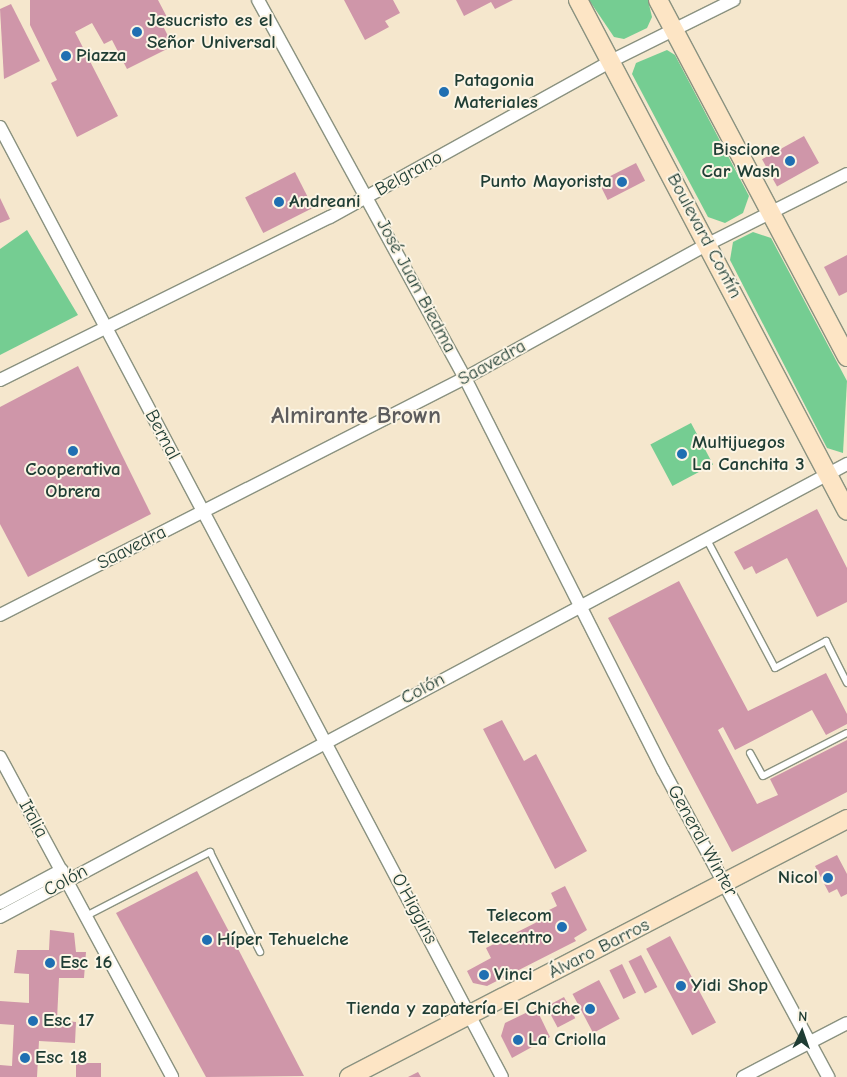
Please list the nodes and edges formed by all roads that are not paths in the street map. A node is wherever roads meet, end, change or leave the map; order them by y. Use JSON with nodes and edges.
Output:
{"nodes":[{"id":1,"x":258,"y":0,"type":"edge"},
{"id":2,"x":578,"y":0,"type":"edge"},
{"id":3,"x":658,"y":0,"type":"edge"},
{"id":4,"x":734,"y":0,"type":"edge"},
{"id":5,"x":674,"y":31,"type":"junction"},
{"id":6,"x":610,"y":61,"type":"junction"},
{"id":7,"x":0,"y":127,"type":"edge"},
{"id":8,"x":847,"y":174,"type":"edge"},
{"id":9,"x":368,"y":198,"type":"junction"},
{"id":10,"x":770,"y":213,"type":"junction"},
{"id":11,"x":708,"y":244,"type":"junction"},
{"id":12,"x":104,"y":326,"type":"junction"},
{"id":13,"x":847,"y":357,"type":"edge"},
{"id":14,"x":465,"y":378,"type":"junction"},
{"id":15,"x":0,"y":380,"type":"edge"},
{"id":16,"x":847,"y":464,"type":"edge"},
{"id":17,"x":827,"y":474,"type":"junction"},
{"id":18,"x":847,"y":511,"type":"edge"},
{"id":19,"x":203,"y":512,"type":"junction"},
{"id":20,"x":705,"y":537,"type":"junction"},
{"id":21,"x":579,"y":604,"type":"junction"},
{"id":22,"x":0,"y":615,"type":"edge"},
{"id":23,"x":847,"y":683,"type":"edge"},
{"id":24,"x":847,"y":733,"type":"edge"},
{"id":25,"x":324,"y":742,"type":"junction"},
{"id":26,"x":750,"y":753,"type":"dead end"},
{"id":27,"x":0,"y":756,"type":"edge"},
{"id":28,"x":847,"y":819,"type":"edge"},
{"id":29,"x":64,"y":876,"type":"junction"},
{"id":30,"x":726,"y":884,"type":"junction"},
{"id":31,"x":0,"y":904,"type":"edge"},
{"id":32,"x":86,"y":916,"type":"junction"},
{"id":33,"x":0,"y":917,"type":"edge"},
{"id":34,"x":260,"y":952,"type":"dead end"},
{"id":35,"x":470,"y":1016,"type":"junction"},
{"id":36,"x":847,"y":1023,"type":"edge"},
{"id":37,"x":810,"y":1043,"type":"junction"},
{"id":38,"x":172,"y":1077,"type":"edge"},
{"id":39,"x":349,"y":1077,"type":"edge"},
{"id":40,"x":502,"y":1077,"type":"edge"},
{"id":41,"x":743,"y":1077,"type":"edge"},
{"id":42,"x":828,"y":1077,"type":"edge"}],
"edges":[{"from":1,"to":9,"type":"street","name":"José Juan Biedma"},
{"from":2,"to":6,"type":"main road","name":"Boulevard Contín"},
{"from":3,"to":5,"type":"main road"},
{"from":4,"to":5,"type":"street","name":"Belgrano"},
{"from":5,"to":6,"type":"street","name":"Belgrano"},
{"from":5,"to":10,"type":"main road"},
{"from":6,"to":9,"type":"street","name":"Belgrano"},
{"from":6,"to":11,"type":"main road","name":"Boulevard Contín"},
{"from":7,"to":12,"type":"street","name":"Bernal"},
{"from":8,"to":10,"type":"street","name":"Saavedra"},
{"from":9,"to":12,"type":"street","name":"Belgrano"},
{"from":9,"to":14,"type":"street","name":"José Juan Biedma"},
{"from":10,"to":11,"type":"street","name":"Saavedra"},
{"from":10,"to":13,"type":"main road"},
{"from":11,"to":14,"type":"street","name":"Saavedra"},
{"from":11,"to":17,"type":"main road","name":"Boulevard Contín"},
{"from":12,"to":15,"type":"street","name":"Belgrano"},
{"from":12,"to":19,"type":"street","name":"Bernal"},
{"from":14,"to":19,"type":"street","name":"Saavedra"},
{"from":14,"to":21,"type":"street","name":"José Juan Biedma"},
{"from":16,"to":17,"type":"street","name":"Colón"},
{"from":17,"to":18,"type":"main road","name":"Boulevard Contín"},
{"from":17,"to":20,"type":"street","name":"Colón"},
{"from":19,"to":22,"type":"street","name":"Saavedra"},
{"from":19,"to":25,"type":"street","name":"Bernal"},
{"from":20,"to":21,"type":"street","name":"Colón"},
{"from":20,"to":23,"type":"lane"},
{"from":21,"to":25,"type":"street","name":"Colón"},
{"from":21,"to":30,"type":"street","name":"General Winter"},
{"from":24,"to":26,"type":"lane"},
{"from":25,"to":29,"type":"street","name":"Colón"},
{"from":25,"to":35,"type":"street","name":"O'Higgins"},
{"from":27,"to":29,"type":"street","name":"Italia"},
{"from":28,"to":30,"type":"main road","name":"Álvaro Barros"},
{"from":29,"to":31,"type":"street","name":"Colón"},
{"from":29,"to":32,"type":"street","name":"Italia"},
{"from":29,"to":33,"type":"street","name":"Colón"},
{"from":30,"to":35,"type":"main road","name":"Álvaro Barros"},
{"from":30,"to":37,"type":"street","name":"General Winter"},
{"from":32,"to":34,"type":"lane"},
{"from":32,"to":38,"type":"street","name":"Italia"},
{"from":35,"to":39,"type":"main road","name":"Álvaro Barros"},
{"from":35,"to":40,"type":"street","name":"O'Higgins"},
{"from":36,"to":37,"type":"street"},
{"from":37,"to":41,"type":"street"},
{"from":37,"to":42,"type":"street","name":"General Winter"}]}
